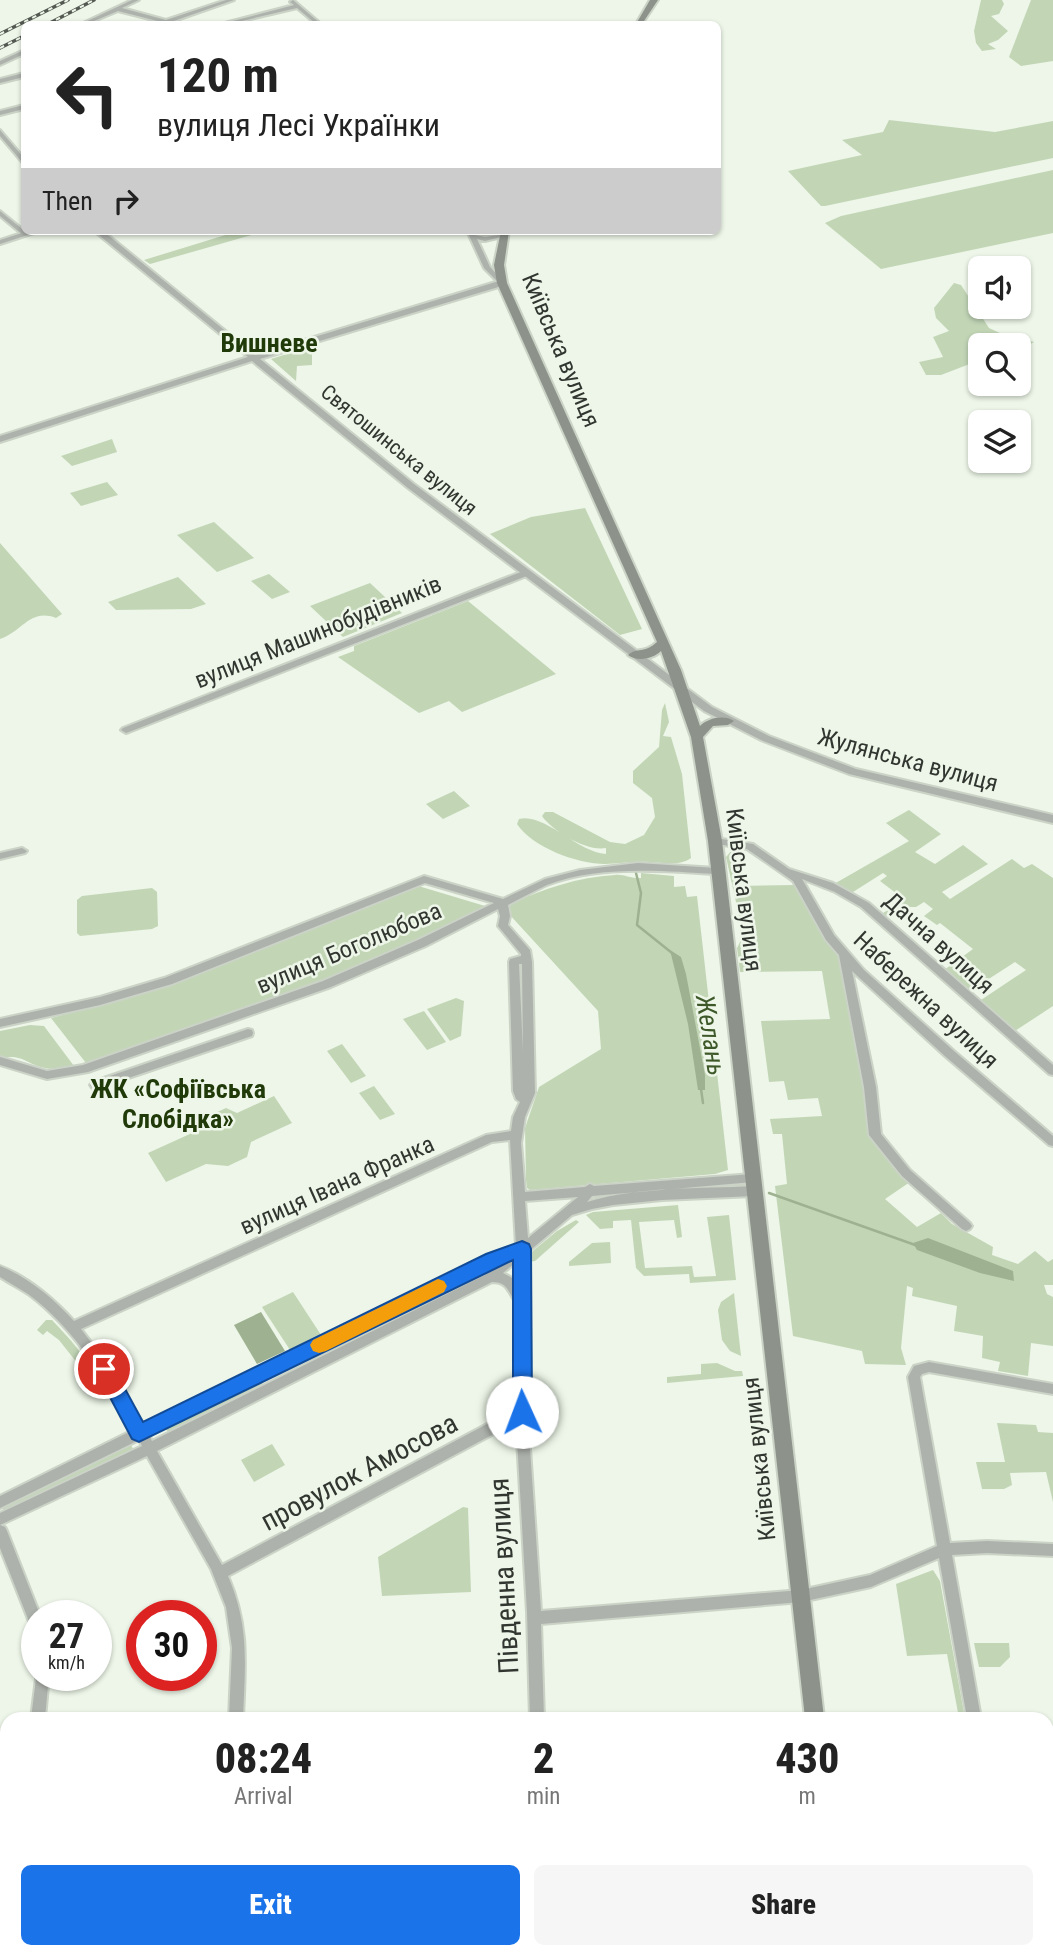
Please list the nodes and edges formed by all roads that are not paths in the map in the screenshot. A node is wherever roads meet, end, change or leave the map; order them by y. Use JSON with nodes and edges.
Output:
{"nodes":[{"id":1,"x":136,"y":0,"type":"edge"},
{"id":2,"x":231,"y":0,"type":"edge"},
{"id":3,"x":291,"y":0,"type":"edge"},
{"id":4,"x":654,"y":0,"type":"edge"},
{"id":5,"x":298,"y":6,"type":"junction"},
{"id":6,"x":118,"y":9,"type":"junction"},
{"id":7,"x":91,"y":21,"type":"edge"},
{"id":8,"x":163,"y":21,"type":"edge"},
{"id":9,"x":176,"y":21,"type":"edge"},
{"id":10,"x":236,"y":21,"type":"edge"},
{"id":11,"x":316,"y":21,"type":"edge"},
{"id":12,"x":641,"y":21,"type":"edge"},
{"id":13,"x":21,"y":53,"type":"edge"},
{"id":14,"x":0,"y":63,"type":"edge"},
{"id":15,"x":21,"y":76,"type":"edge"},
{"id":16,"x":0,"y":81,"type":"edge"},
{"id":17,"x":21,"y":108,"type":"edge"},
{"id":18,"x":0,"y":113,"type":"edge"},
{"id":19,"x":0,"y":132,"type":"edge"},
{"id":20,"x":3,"y":140,"type":"edge"},
{"id":21,"x":21,"y":158,"type":"edge"},
{"id":22,"x":0,"y":213,"type":"edge"},
{"id":23,"x":21,"y":231,"type":"edge"},
{"id":24,"x":22,"y":235,"type":"edge"},
{"id":25,"x":103,"y":235,"type":"edge"},
{"id":26,"x":471,"y":235,"type":"edge"},
{"id":27,"x":474,"y":235,"type":"edge"},
{"id":28,"x":498,"y":235,"type":"edge"},
{"id":29,"x":504,"y":235,"type":"edge"},
{"id":30,"x":0,"y":242,"type":"edge"},
{"id":31,"x":502,"y":283,"type":"junction"},
{"id":32,"x":256,"y":357,"type":"junction"},
{"id":33,"x":0,"y":439,"type":"edge"},
{"id":34,"x":526,"y":573,"type":"junction"},
{"id":35,"x":663,"y":643,"type":"junction"},
{"id":36,"x":634,"y":655,"type":"junction"},
{"id":37,"x":682,"y":690,"type":"junction"},
{"id":38,"x":728,"y":721,"type":"junction"},
{"id":39,"x":126,"y":730,"type":"dead end"},
{"id":40,"x":697,"y":737,"type":"junction"},
{"id":41,"x":1052,"y":819,"type":"edge"},
{"id":42,"x":715,"y":841,"type":"junction"},
{"id":43,"x":22,"y":851,"type":"dead end"},
{"id":44,"x":0,"y":856,"type":"edge"},
{"id":45,"x":784,"y":870,"type":"junction"},
{"id":46,"x":716,"y":871,"type":"junction"},
{"id":47,"x":502,"y":902,"type":"junction"},
{"id":48,"x":844,"y":956,"type":"junction"},
{"id":49,"x":0,"y":1023,"type":"edge"},
{"id":50,"x":248,"y":1033,"type":"dead end"},
{"id":51,"x":0,"y":1061,"type":"edge"},
{"id":52,"x":1053,"y":1071,"type":"edge"},
{"id":53,"x":96,"y":1085,"type":"dead end"},
{"id":54,"x":516,"y":1135,"type":"junction"},
{"id":55,"x":1053,"y":1142,"type":"edge"},
{"id":56,"x":754,"y":1184,"type":"junction"},
{"id":57,"x":590,"y":1189,"type":"junction"},
{"id":58,"x":519,"y":1196,"type":"junction"},
{"id":59,"x":564,"y":1214,"type":"junction"},
{"id":60,"x":967,"y":1226,"type":"dead end"},
{"id":61,"x":522,"y":1249,"type":"junction"},
{"id":62,"x":481,"y":1265,"type":"junction"},
{"id":63,"x":0,"y":1271,"type":"edge"},
{"id":64,"x":489,"y":1278,"type":"junction"},
{"id":65,"x":521,"y":1305,"type":"junction"},
{"id":66,"x":74,"y":1327,"type":"junction"},
{"id":67,"x":267,"y":1370,"type":"junction"},
{"id":68,"x":275,"y":1384,"type":"junction"},
{"id":69,"x":1053,"y":1389,"type":"edge"},
{"id":70,"x":522,"y":1412,"type":"junction"},
{"id":71,"x":139,"y":1433,"type":"junction"},
{"id":72,"x":148,"y":1448,"type":"junction"},
{"id":73,"x":0,"y":1502,"type":"edge"},
{"id":74,"x":0,"y":1519,"type":"edge"},
{"id":75,"x":0,"y":1531,"type":"edge"},
{"id":76,"x":945,"y":1549,"type":"junction"},
{"id":77,"x":1053,"y":1550,"type":"edge"},
{"id":78,"x":219,"y":1574,"type":"junction"},
{"id":79,"x":801,"y":1596,"type":"junction"},
{"id":80,"x":27,"y":1600,"type":"edge"},
{"id":81,"x":534,"y":1618,"type":"junction"},
{"id":82,"x":41,"y":1691,"type":"edge"},
{"id":83,"x":39,"y":1712,"type":"edge"},
{"id":84,"x":236,"y":1712,"type":"edge"},
{"id":85,"x":537,"y":1712,"type":"edge"},
{"id":86,"x":814,"y":1712,"type":"edge"},
{"id":87,"x":973,"y":1712,"type":"edge"}],
"edges":[{"from":1,"to":6,"type":"street"},
{"from":2,"to":9,"type":"street"},
{"from":3,"to":5,"type":"street"},
{"from":4,"to":12,"type":"main road"},
{"from":5,"to":10,"type":"street"},
{"from":5,"to":11,"type":"street"},
{"from":6,"to":7,"type":"street"},
{"from":6,"to":8,"type":"street"},
{"from":13,"to":14,"type":"street"},
{"from":15,"to":16,"type":"street"},
{"from":17,"to":18,"type":"street"},
{"from":19,"to":20,"type":"street"},
{"from":20,"to":21,"type":"street"},
{"from":22,"to":23,"type":"street"},
{"from":24,"to":30,"type":"street"},
{"from":25,"to":32,"type":"street","name":"Святошинська вулиця"},
{"from":26,"to":31,"type":"street"},
{"from":27,"to":28,"type":"street"},
{"from":29,"to":31,"type":"main road","name":"Київська вулиця"},
{"from":31,"to":32,"type":"street"},
{"from":31,"to":35,"type":"main road","name":"Київська вулиця"},
{"from":32,"to":33,"type":"street"},
{"from":32,"to":34,"type":"street","name":"Святошинська вулиця"},
{"from":34,"to":36,"type":"street","name":"Святошинська вулиця"},
{"from":34,"to":39,"type":"street","name":"вулиця Машинобудівників"},
{"from":35,"to":36,"type":"main road"},
{"from":35,"to":37,"type":"main road","name":"Київська вулиця"},
{"from":36,"to":37,"type":"street","name":"Святошинська вулиця"},
{"from":37,"to":38,"type":"street","name":"Жулянська вулиця"},
{"from":37,"to":40,"type":"main road","name":"Київська вулиця"},
{"from":38,"to":40,"type":"main road"},
{"from":38,"to":41,"type":"street","name":"Жулянська вулиця"},
{"from":40,"to":42,"type":"main road","name":"Київська вулиця"},
{"from":42,"to":45,"type":"street","name":"Набережна вулиця"},
{"from":42,"to":46,"type":"main road","name":"Київська вулиця"},
{"from":43,"to":44,"type":"street"},
{"from":45,"to":48,"type":"street","name":"Набережна вулиця"},
{"from":45,"to":52,"type":"street","name":"Дачна вулиця"},
{"from":46,"to":47,"type":"street","name":"вулиця Боголюбова"},
{"from":46,"to":56,"type":"main road","name":"Київська вулиця"},
{"from":47,"to":49,"type":"street","name":"вулиця Боголюбова"},
{"from":47,"to":51,"type":"street","name":"вулиця Боголюбова"},
{"from":47,"to":54,"type":"street"},
{"from":48,"to":55,"type":"street","name":"Набережна вулиця"},
{"from":48,"to":60,"type":"street"},
{"from":50,"to":53,"type":"street"},
{"from":54,"to":58,"type":"street"},
{"from":54,"to":66,"type":"street","name":"вулиця Івана Франка"},
{"from":56,"to":57,"type":"street"},
{"from":56,"to":59,"type":"street"},
{"from":56,"to":79,"type":"main road","name":"Київська вулиця"},
{"from":57,"to":58,"type":"street"},
{"from":57,"to":59,"type":"street"},
{"from":58,"to":61,"type":"street"},
{"from":59,"to":61,"type":"street"},
{"from":61,"to":62,"type":"street"},
{"from":61,"to":64,"type":"street"},
{"from":61,"to":65,"type":"street","name":"Південна вулиця"},
{"from":62,"to":64,"type":"street"},
{"from":62,"to":67,"type":"street"},
{"from":63,"to":66,"type":"street"},
{"from":64,"to":65,"type":"street"},
{"from":64,"to":68,"type":"street"},
{"from":65,"to":70,"type":"street","name":"Південна вулиця"},
{"from":66,"to":71,"type":"street"},
{"from":67,"to":68,"type":"street"},
{"from":67,"to":71,"type":"street"},
{"from":68,"to":72,"type":"street"},
{"from":69,"to":76,"type":"street"},
{"from":70,"to":78,"type":"street","name":"провулок Амосова"},
{"from":70,"to":81,"type":"street","name":"Південна вулиця"},
{"from":71,"to":72,"type":"street"},
{"from":71,"to":73,"type":"street"},
{"from":72,"to":74,"type":"street"},
{"from":72,"to":78,"type":"street"},
{"from":75,"to":80,"type":"street"},
{"from":76,"to":77,"type":"street"},
{"from":76,"to":79,"type":"street"},
{"from":76,"to":87,"type":"street"},
{"from":78,"to":84,"type":"street"},
{"from":79,"to":81,"type":"street"},
{"from":79,"to":86,"type":"main road","name":"Київська вулиця"},
{"from":81,"to":85,"type":"street","name":"Південна вулиця"},
{"from":82,"to":83,"type":"street"}]}
